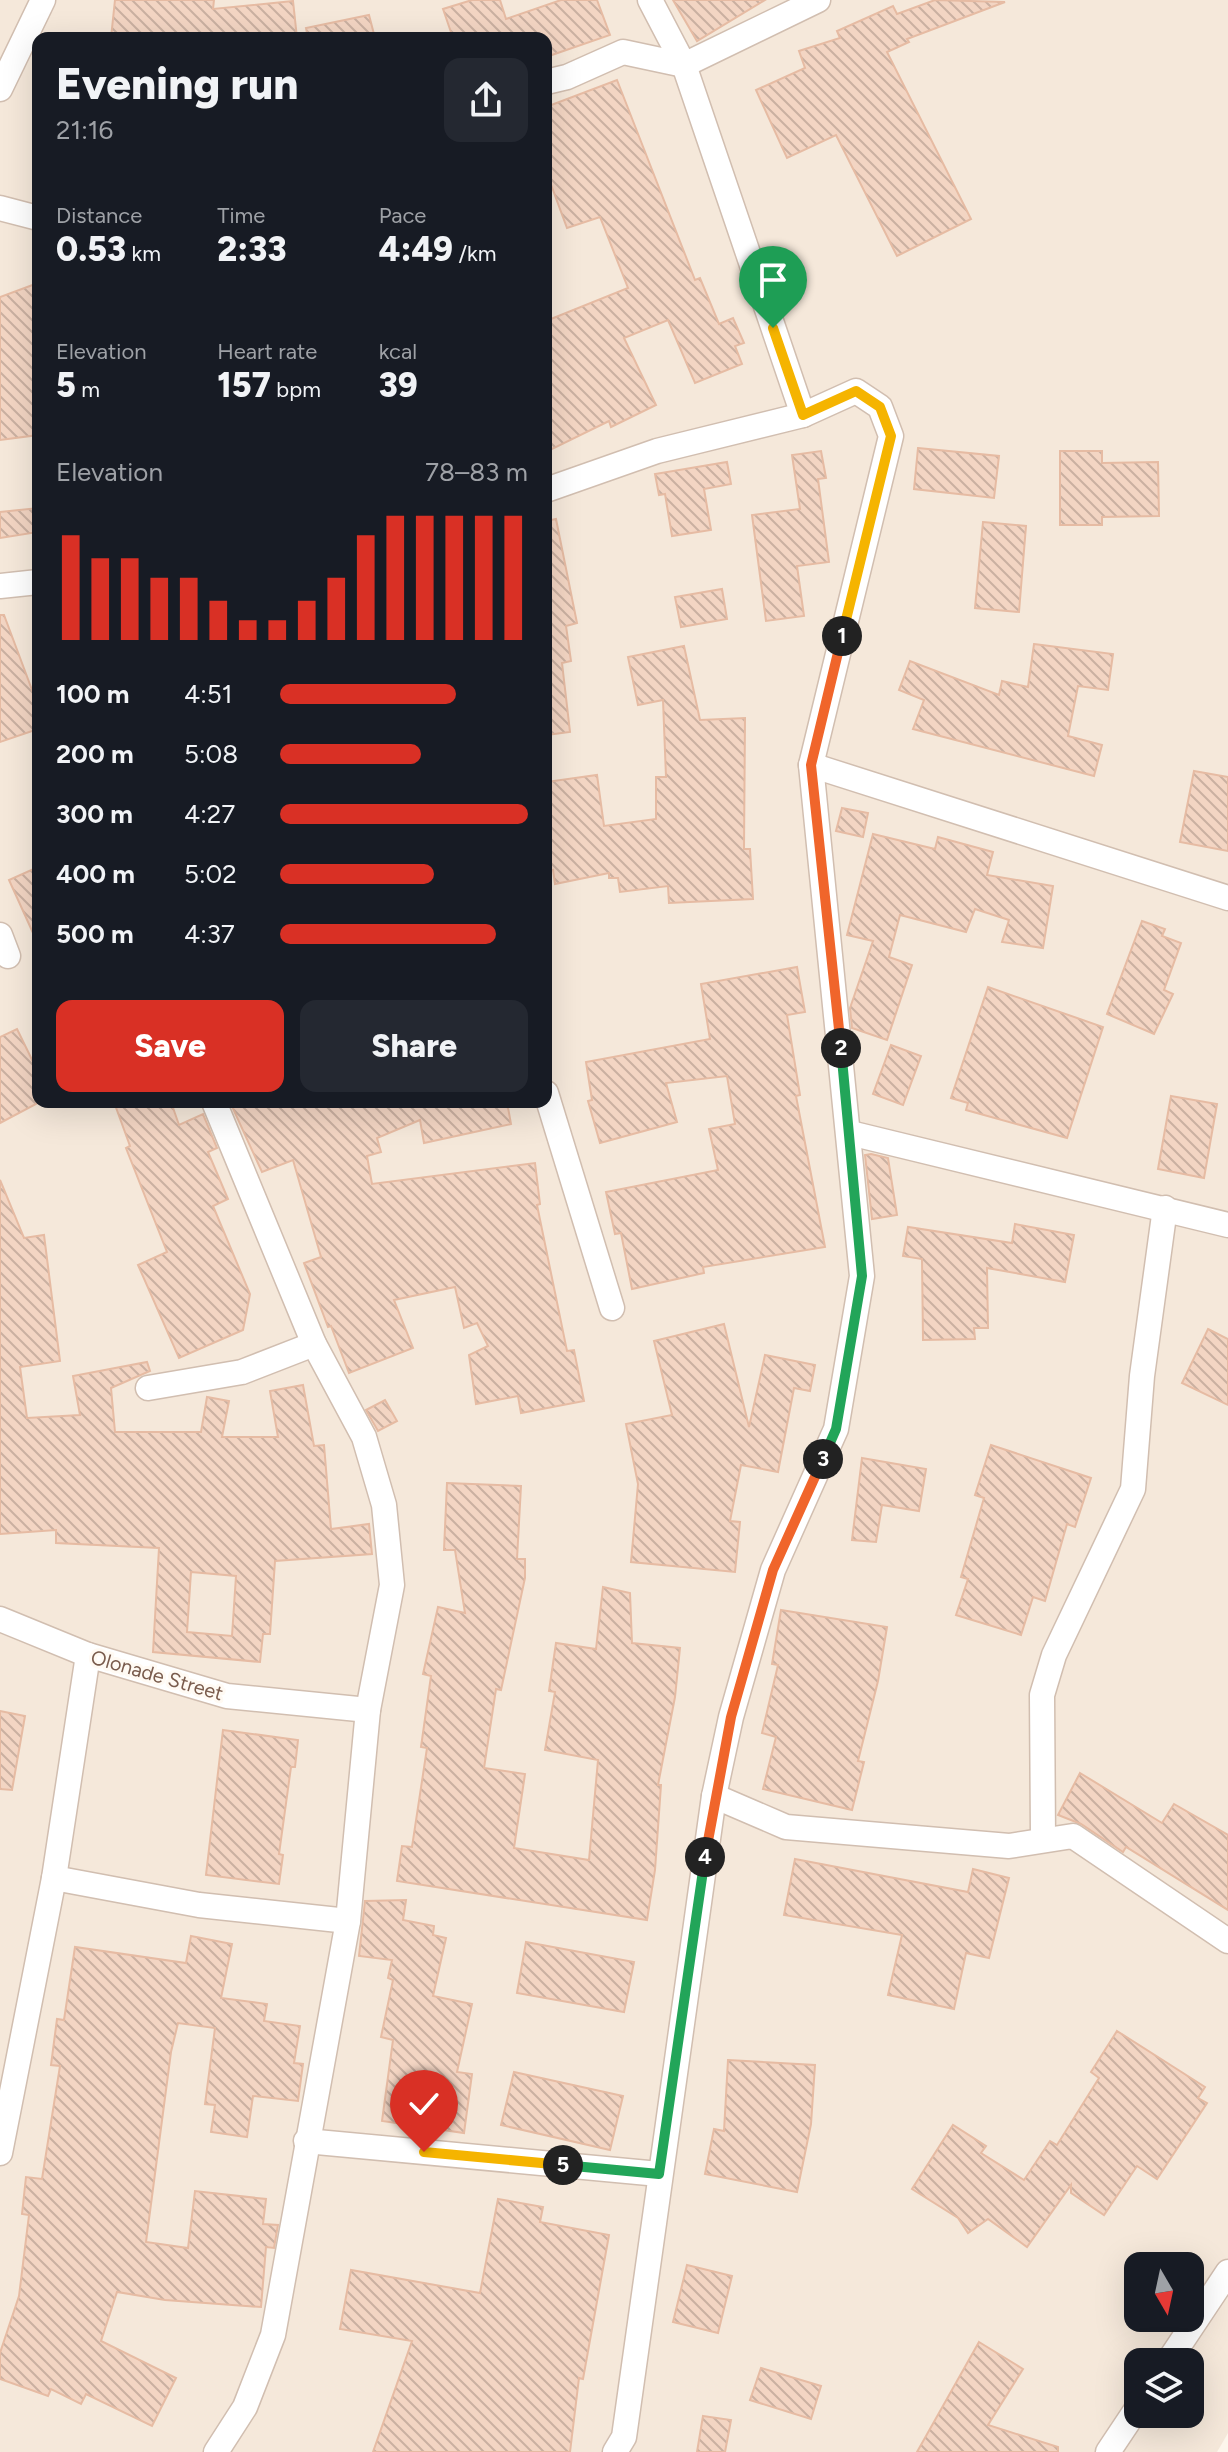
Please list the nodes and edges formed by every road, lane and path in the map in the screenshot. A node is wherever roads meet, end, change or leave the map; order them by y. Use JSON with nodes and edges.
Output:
{"nodes":[{"id":1,"x":43,"y":0,"type":"edge"},
{"id":2,"x":650,"y":0,"type":"edge"},
{"id":3,"x":818,"y":0,"type":"edge"},
{"id":4,"x":684,"y":65,"type":"junction"},
{"id":5,"x":552,"y":81,"type":"edge"},
{"id":6,"x":0,"y":89,"type":"edge"},
{"id":7,"x":0,"y":208,"type":"edge"},
{"id":8,"x":32,"y":216,"type":"edge"},
{"id":9,"x":803,"y":415,"type":"junction"},
{"id":10,"x":552,"y":488,"type":"edge"},
{"id":11,"x":0,"y":586,"type":"edge"},
{"id":12,"x":32,"y":589,"type":"edge"},
{"id":13,"x":811,"y":765,"type":"junction"},
{"id":14,"x":1228,"y":898,"type":"edge"},
{"id":15,"x":216,"y":1108,"type":"edge"},
{"id":16,"x":551,"y":1108,"type":"edge"},
{"id":17,"x":850,"y":1133,"type":"junction"},
{"id":18,"x":1165,"y":1208,"type":"junction"},
{"id":19,"x":1228,"y":1225,"type":"edge"},
{"id":20,"x":612,"y":1308,"type":"dead end"},
{"id":21,"x":314,"y":1344,"type":"junction"},
{"id":22,"x":148,"y":1388,"type":"dead end"},
{"id":23,"x":0,"y":1619,"type":"edge"},
{"id":24,"x":88,"y":1655,"type":"junction"},
{"id":25,"x":368,"y":1710,"type":"junction"},
{"id":26,"x":714,"y":1796,"type":"junction"},
{"id":27,"x":1043,"y":1838,"type":"junction"},
{"id":28,"x":54,"y":1878,"type":"junction"},
{"id":29,"x":348,"y":1921,"type":"junction"},
{"id":30,"x":1228,"y":1941,"type":"edge"},
{"id":31,"x":306,"y":2141,"type":"junction"},
{"id":32,"x":0,"y":2153,"type":"edge"},
{"id":33,"x":659,"y":2174,"type":"junction"},
{"id":34,"x":1228,"y":2272,"type":"edge"},
{"id":35,"x":1177,"y":2348,"type":"edge"},
{"id":36,"x":1124,"y":2428,"type":"edge"},
{"id":37,"x":216,"y":2452,"type":"edge"},
{"id":38,"x":615,"y":2452,"type":"edge"},
{"id":39,"x":1108,"y":2452,"type":"edge"}],
"edges":[{"from":1,"to":6,"type":"street"},
{"from":2,"to":4,"type":"street"},
{"from":3,"to":4,"type":"street"},
{"from":4,"to":5,"type":"street"},
{"from":4,"to":9,"type":"street"},
{"from":7,"to":8,"type":"street"},
{"from":9,"to":10,"type":"street"},
{"from":9,"to":13,"type":"street"},
{"from":11,"to":12,"type":"street"},
{"from":13,"to":14,"type":"street"},
{"from":13,"to":17,"type":"street"},
{"from":15,"to":21,"type":"street"},
{"from":16,"to":20,"type":"street"},
{"from":17,"to":18,"type":"street"},
{"from":17,"to":26,"type":"street"},
{"from":18,"to":19,"type":"street"},
{"from":18,"to":27,"type":"street"},
{"from":21,"to":22,"type":"street"},
{"from":21,"to":25,"type":"street"},
{"from":23,"to":24,"type":"street","name":"Olonade Street"},
{"from":24,"to":25,"type":"street","name":"Olonade Street"},
{"from":24,"to":28,"type":"street"},
{"from":25,"to":29,"type":"street"},
{"from":26,"to":27,"type":"street"},
{"from":26,"to":33,"type":"street"},
{"from":27,"to":30,"type":"street"},
{"from":28,"to":29,"type":"street"},
{"from":28,"to":32,"type":"street"},
{"from":29,"to":31,"type":"street"},
{"from":31,"to":33,"type":"street"},
{"from":31,"to":37,"type":"street"},
{"from":33,"to":38,"type":"street"},
{"from":34,"to":35,"type":"street"},
{"from":36,"to":39,"type":"street"}]}
